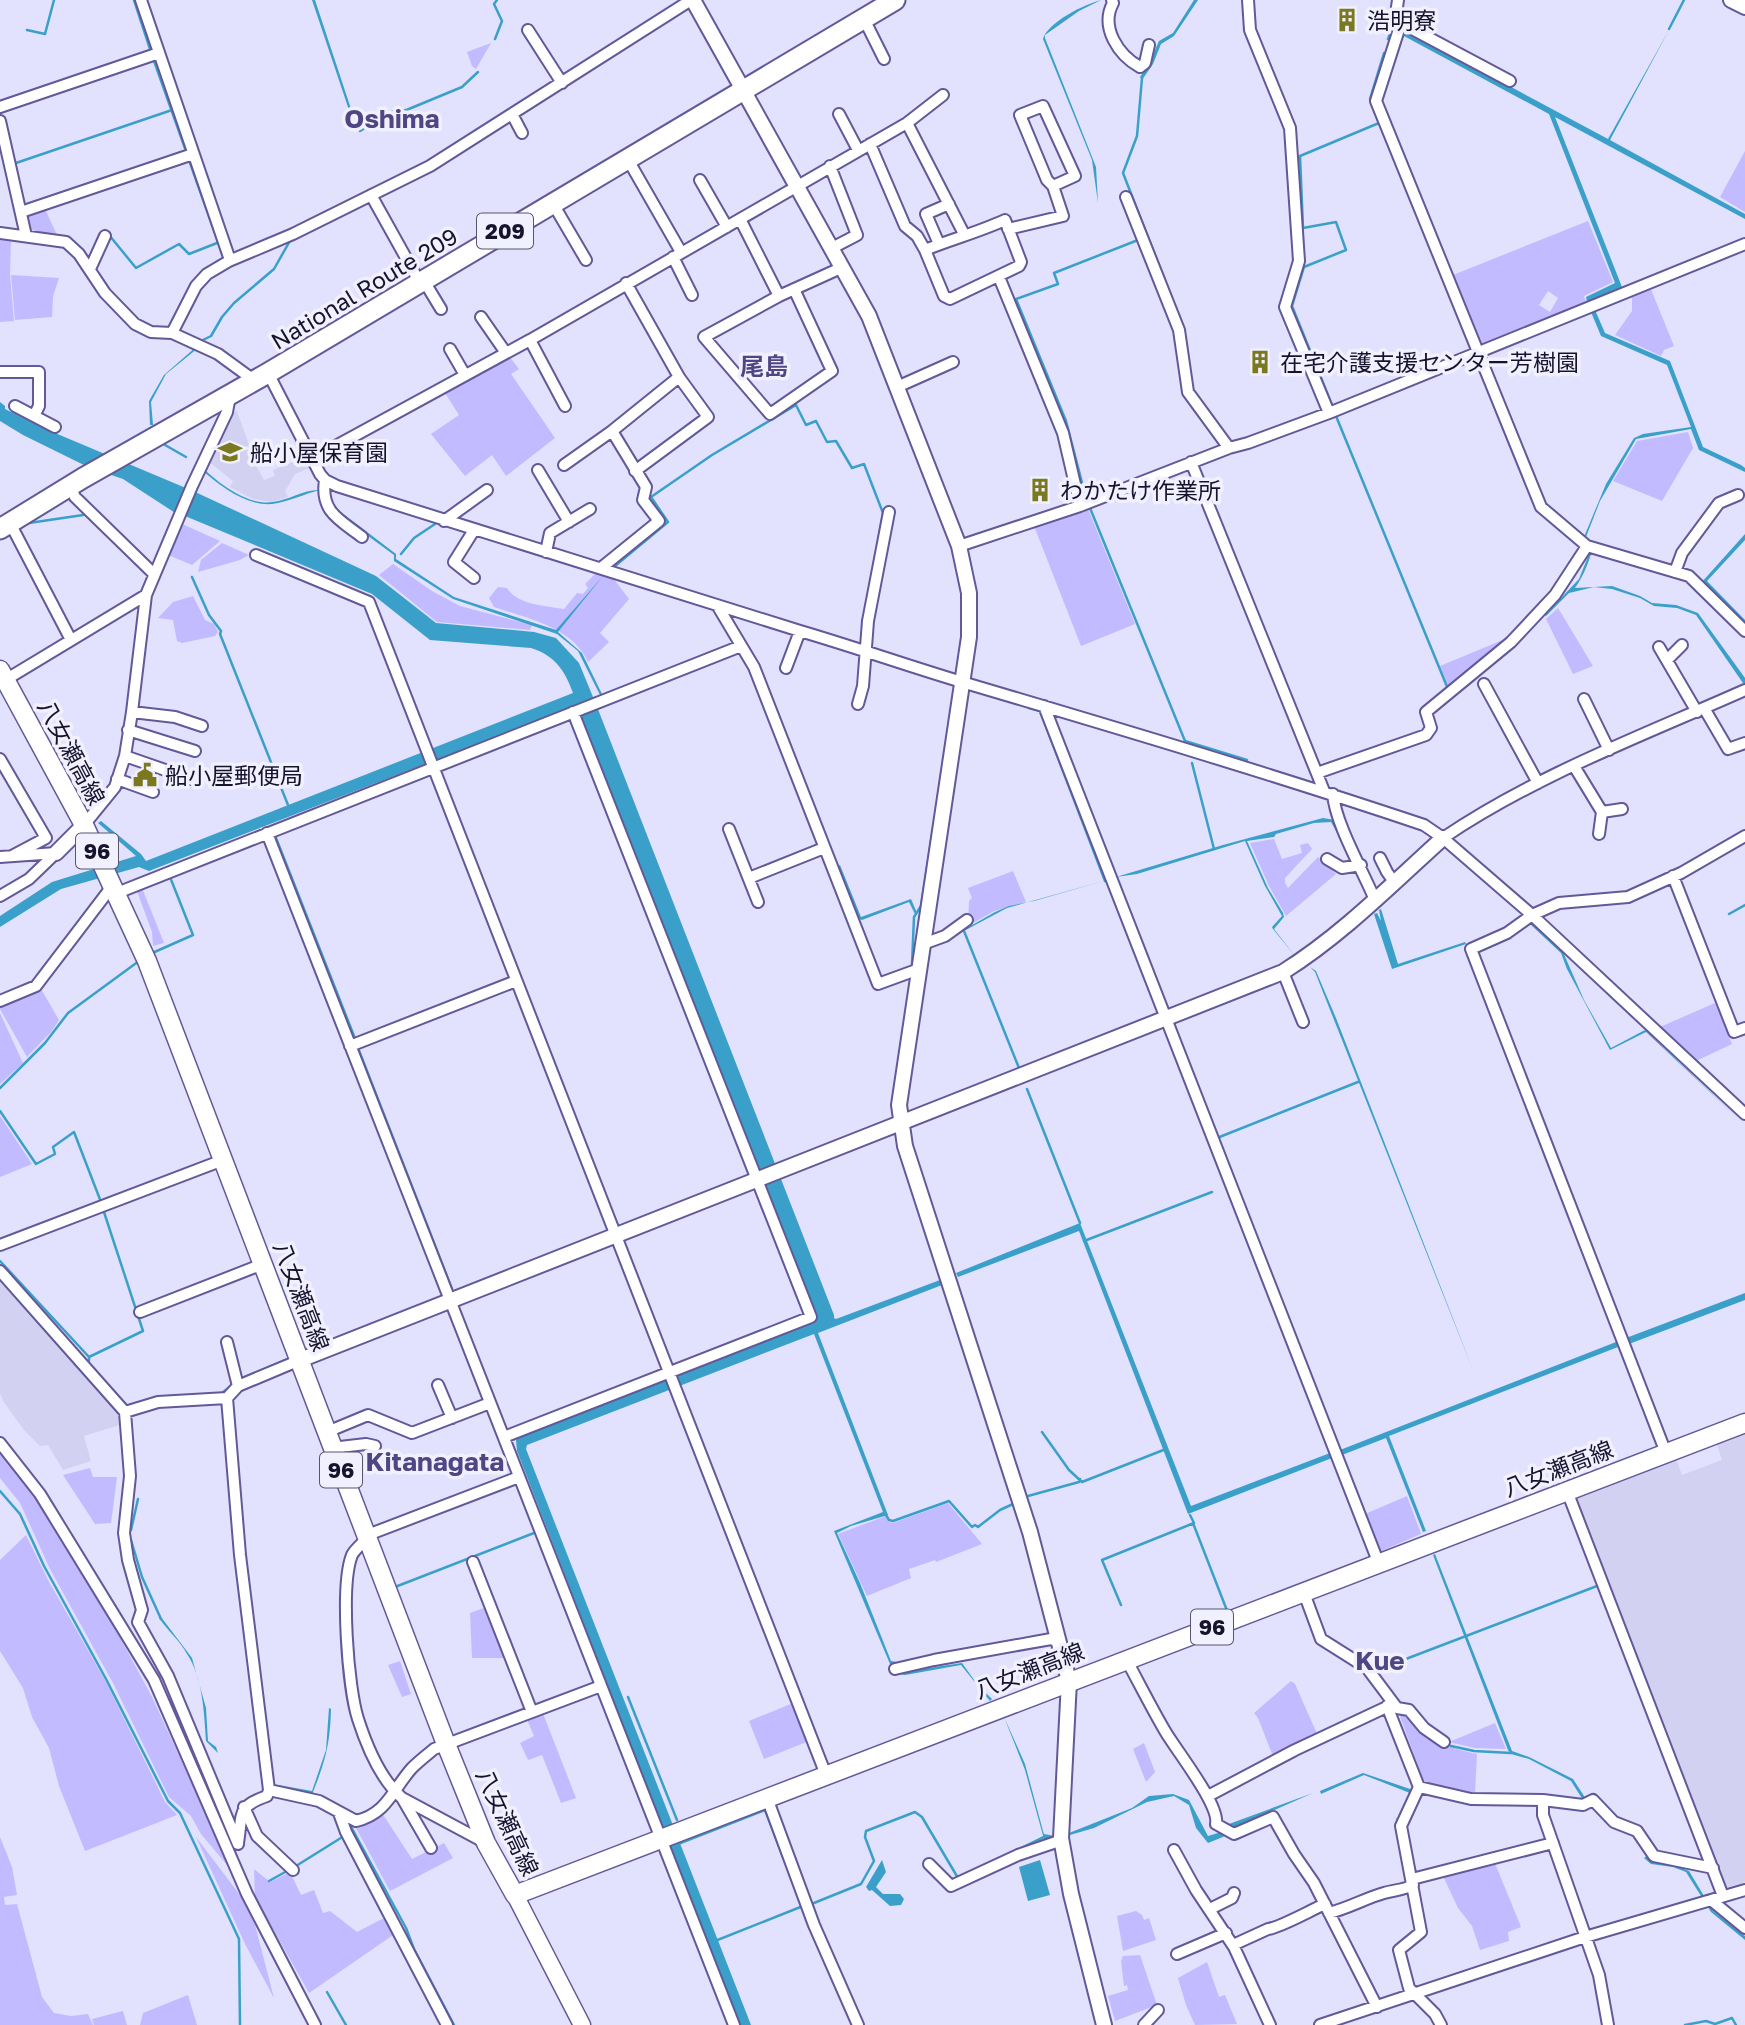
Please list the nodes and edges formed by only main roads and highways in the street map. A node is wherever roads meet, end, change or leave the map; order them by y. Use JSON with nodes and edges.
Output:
{"nodes":[{"id":1,"x":895,"y":0,"type":"edge"},
{"id":2,"x":5,"y":526,"type":"edge"},
{"id":3,"x":2,"y":678,"type":"edge"},
{"id":4,"x":1745,"y":1423,"type":"edge"},
{"id":5,"x":515,"y":1895,"type":"junction"},
{"id":6,"x":582,"y":2025,"type":"edge"}],
"edges":[{"from":1,"to":2,"type":"highway","name":"National Route 209","number":"209"},
{"from":3,"to":5,"type":"main road","name":"八女瀬高線","number":"96"},
{"from":4,"to":5,"type":"main road","name":"八女瀬高線","number":"96"},
{"from":5,"to":6,"type":"main road"}]}
